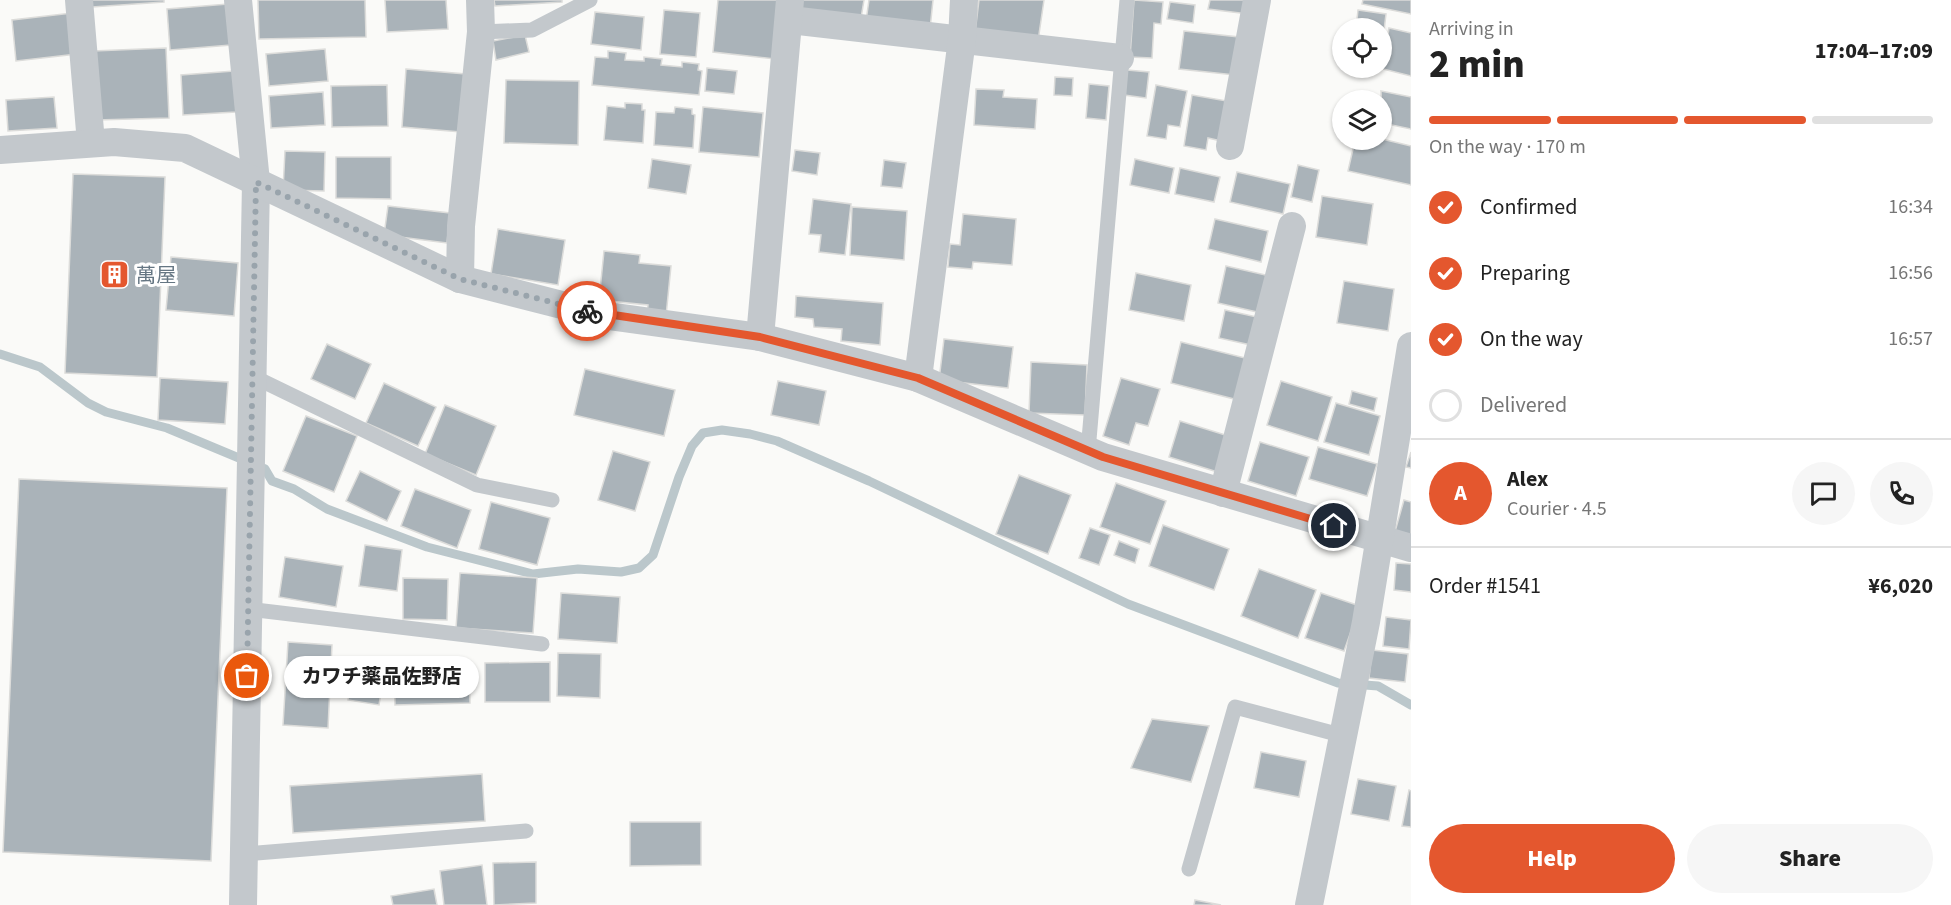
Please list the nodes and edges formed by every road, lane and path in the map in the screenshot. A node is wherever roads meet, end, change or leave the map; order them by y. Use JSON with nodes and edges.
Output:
{"nodes":[{"id":1,"x":79,"y":0,"type":"edge"},
{"id":2,"x":238,"y":0,"type":"edge"},
{"id":3,"x":480,"y":0,"type":"edge"},
{"id":4,"x":590,"y":0,"type":"edge"},
{"id":5,"x":964,"y":0,"type":"edge"},
{"id":6,"x":1127,"y":0,"type":"edge"},
{"id":7,"x":1257,"y":0,"type":"edge"},
{"id":8,"x":790,"y":10,"type":"edge"},
{"id":9,"x":481,"y":32,"type":"junction"},
{"id":10,"x":962,"y":39,"type":"junction"},
{"id":11,"x":1120,"y":58,"type":"junction"},
{"id":12,"x":91,"y":143,"type":"junction"},
{"id":13,"x":1230,"y":146,"type":"dead end"},
{"id":14,"x":0,"y":150,"type":"edge"},
{"id":15,"x":256,"y":182,"type":"junction"},
{"id":16,"x":1292,"y":226,"type":"dead end"},
{"id":17,"x":460,"y":279,"type":"junction"},
{"id":18,"x":760,"y":337,"type":"junction"},
{"id":19,"x":1411,"y":346,"type":"edge"},
{"id":20,"x":252,"y":376,"type":"junction"},
{"id":21,"x":918,"y":378,"type":"junction"},
{"id":22,"x":1088,"y":450,"type":"junction"},
{"id":23,"x":1223,"y":493,"type":"junction"},
{"id":24,"x":552,"y":500,"type":"dead end"},
{"id":25,"x":1378,"y":539,"type":"junction"},
{"id":26,"x":1411,"y":548,"type":"edge"},
{"id":27,"x":248,"y":609,"type":"junction"},
{"id":28,"x":542,"y":644,"type":"dead end"},
{"id":29,"x":1344,"y":736,"type":"junction"},
{"id":30,"x":526,"y":831,"type":"dead end"},
{"id":31,"x":244,"y":854,"type":"junction"},
{"id":32,"x":1189,"y":869,"type":"dead end"},
{"id":33,"x":243,"y":905,"type":"edge"},
{"id":34,"x":1308,"y":905,"type":"edge"}],
"edges":[{"from":1,"to":12,"type":"street"},
{"from":2,"to":15,"type":"street"},
{"from":3,"to":9,"type":"street"},
{"from":4,"to":9,"type":"lane"},
{"from":5,"to":10,"type":"street"},
{"from":6,"to":11,"type":"lane"},
{"from":7,"to":13,"type":"street"},
{"from":8,"to":10,"type":"street"},
{"from":8,"to":18,"type":"street"},
{"from":9,"to":17,"type":"street"},
{"from":10,"to":11,"type":"street"},
{"from":10,"to":21,"type":"street"},
{"from":11,"to":22,"type":"lane"},
{"from":12,"to":14,"type":"street"},
{"from":12,"to":15,"type":"street"},
{"from":15,"to":17,"type":"street"},
{"from":15,"to":20,"type":"street"},
{"from":16,"to":23,"type":"street"},
{"from":17,"to":18,"type":"street"},
{"from":18,"to":21,"type":"street"},
{"from":19,"to":25,"type":"street"},
{"from":20,"to":24,"type":"lane"},
{"from":20,"to":27,"type":"street"},
{"from":21,"to":22,"type":"street"},
{"from":22,"to":23,"type":"street"},
{"from":23,"to":25,"type":"street"},
{"from":25,"to":26,"type":"street"},
{"from":25,"to":29,"type":"street"},
{"from":27,"to":28,"type":"lane"},
{"from":27,"to":31,"type":"street"},
{"from":29,"to":32,"type":"lane"},
{"from":29,"to":34,"type":"street"},
{"from":30,"to":31,"type":"lane"},
{"from":31,"to":33,"type":"street"}]}
